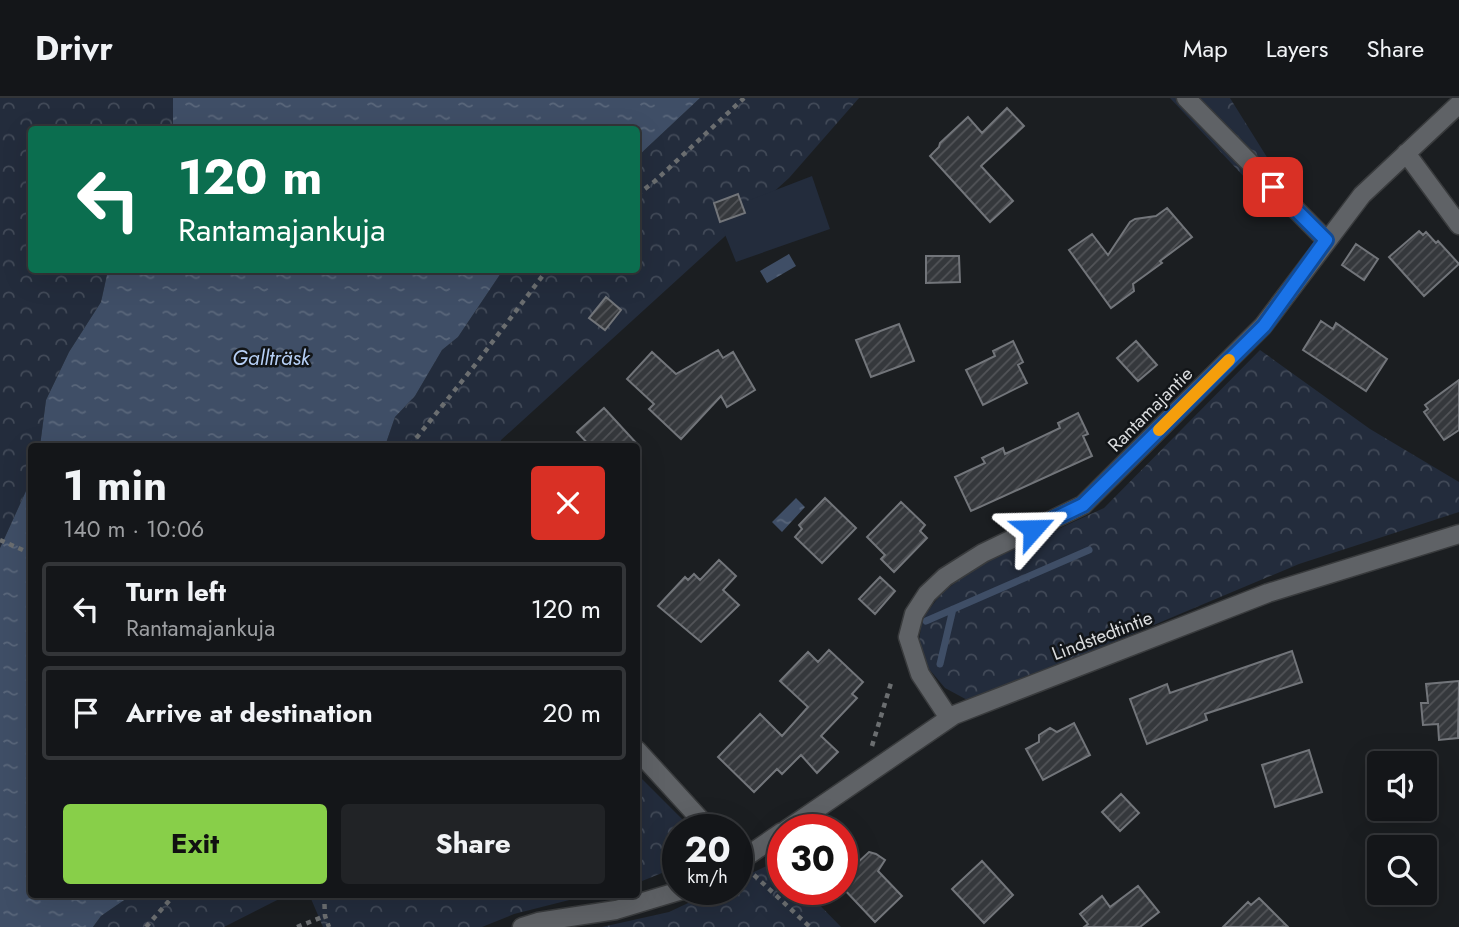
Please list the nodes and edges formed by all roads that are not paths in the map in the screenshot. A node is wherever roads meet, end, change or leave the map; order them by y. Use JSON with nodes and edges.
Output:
{"nodes":[{"id":1,"x":1186,"y":98,"type":"edge"},
{"id":2,"x":1459,"y":104,"type":"edge"},
{"id":3,"x":1406,"y":153,"type":"junction"},
{"id":4,"x":1459,"y":225,"type":"edge"},
{"id":5,"x":1326,"y":240,"type":"junction"},
{"id":6,"x":1459,"y":534,"type":"edge"},
{"id":7,"x":949,"y":718,"type":"junction"},
{"id":8,"x":640,"y":753,"type":"edge"},
{"id":9,"x":695,"y":814,"type":"edge"},
{"id":10,"x":808,"y":814,"type":"edge"},
{"id":11,"x":662,"y":896,"type":"edge"},
{"id":12,"x":523,"y":927,"type":"edge"}],
"edges":[{"from":1,"to":5,"type":"street"},
{"from":2,"to":3,"type":"street","name":"Rantamajantie"},
{"from":3,"to":4,"type":"street"},
{"from":3,"to":5,"type":"street","name":"Rantamajantie"},
{"from":5,"to":7,"type":"street","name":"Rantamajantie"},
{"from":6,"to":7,"type":"street","name":"Lindstedtintie"},
{"from":7,"to":10,"type":"street","name":"Lindstedtintie"},
{"from":8,"to":9,"type":"street"},
{"from":11,"to":12,"type":"street"}]}
